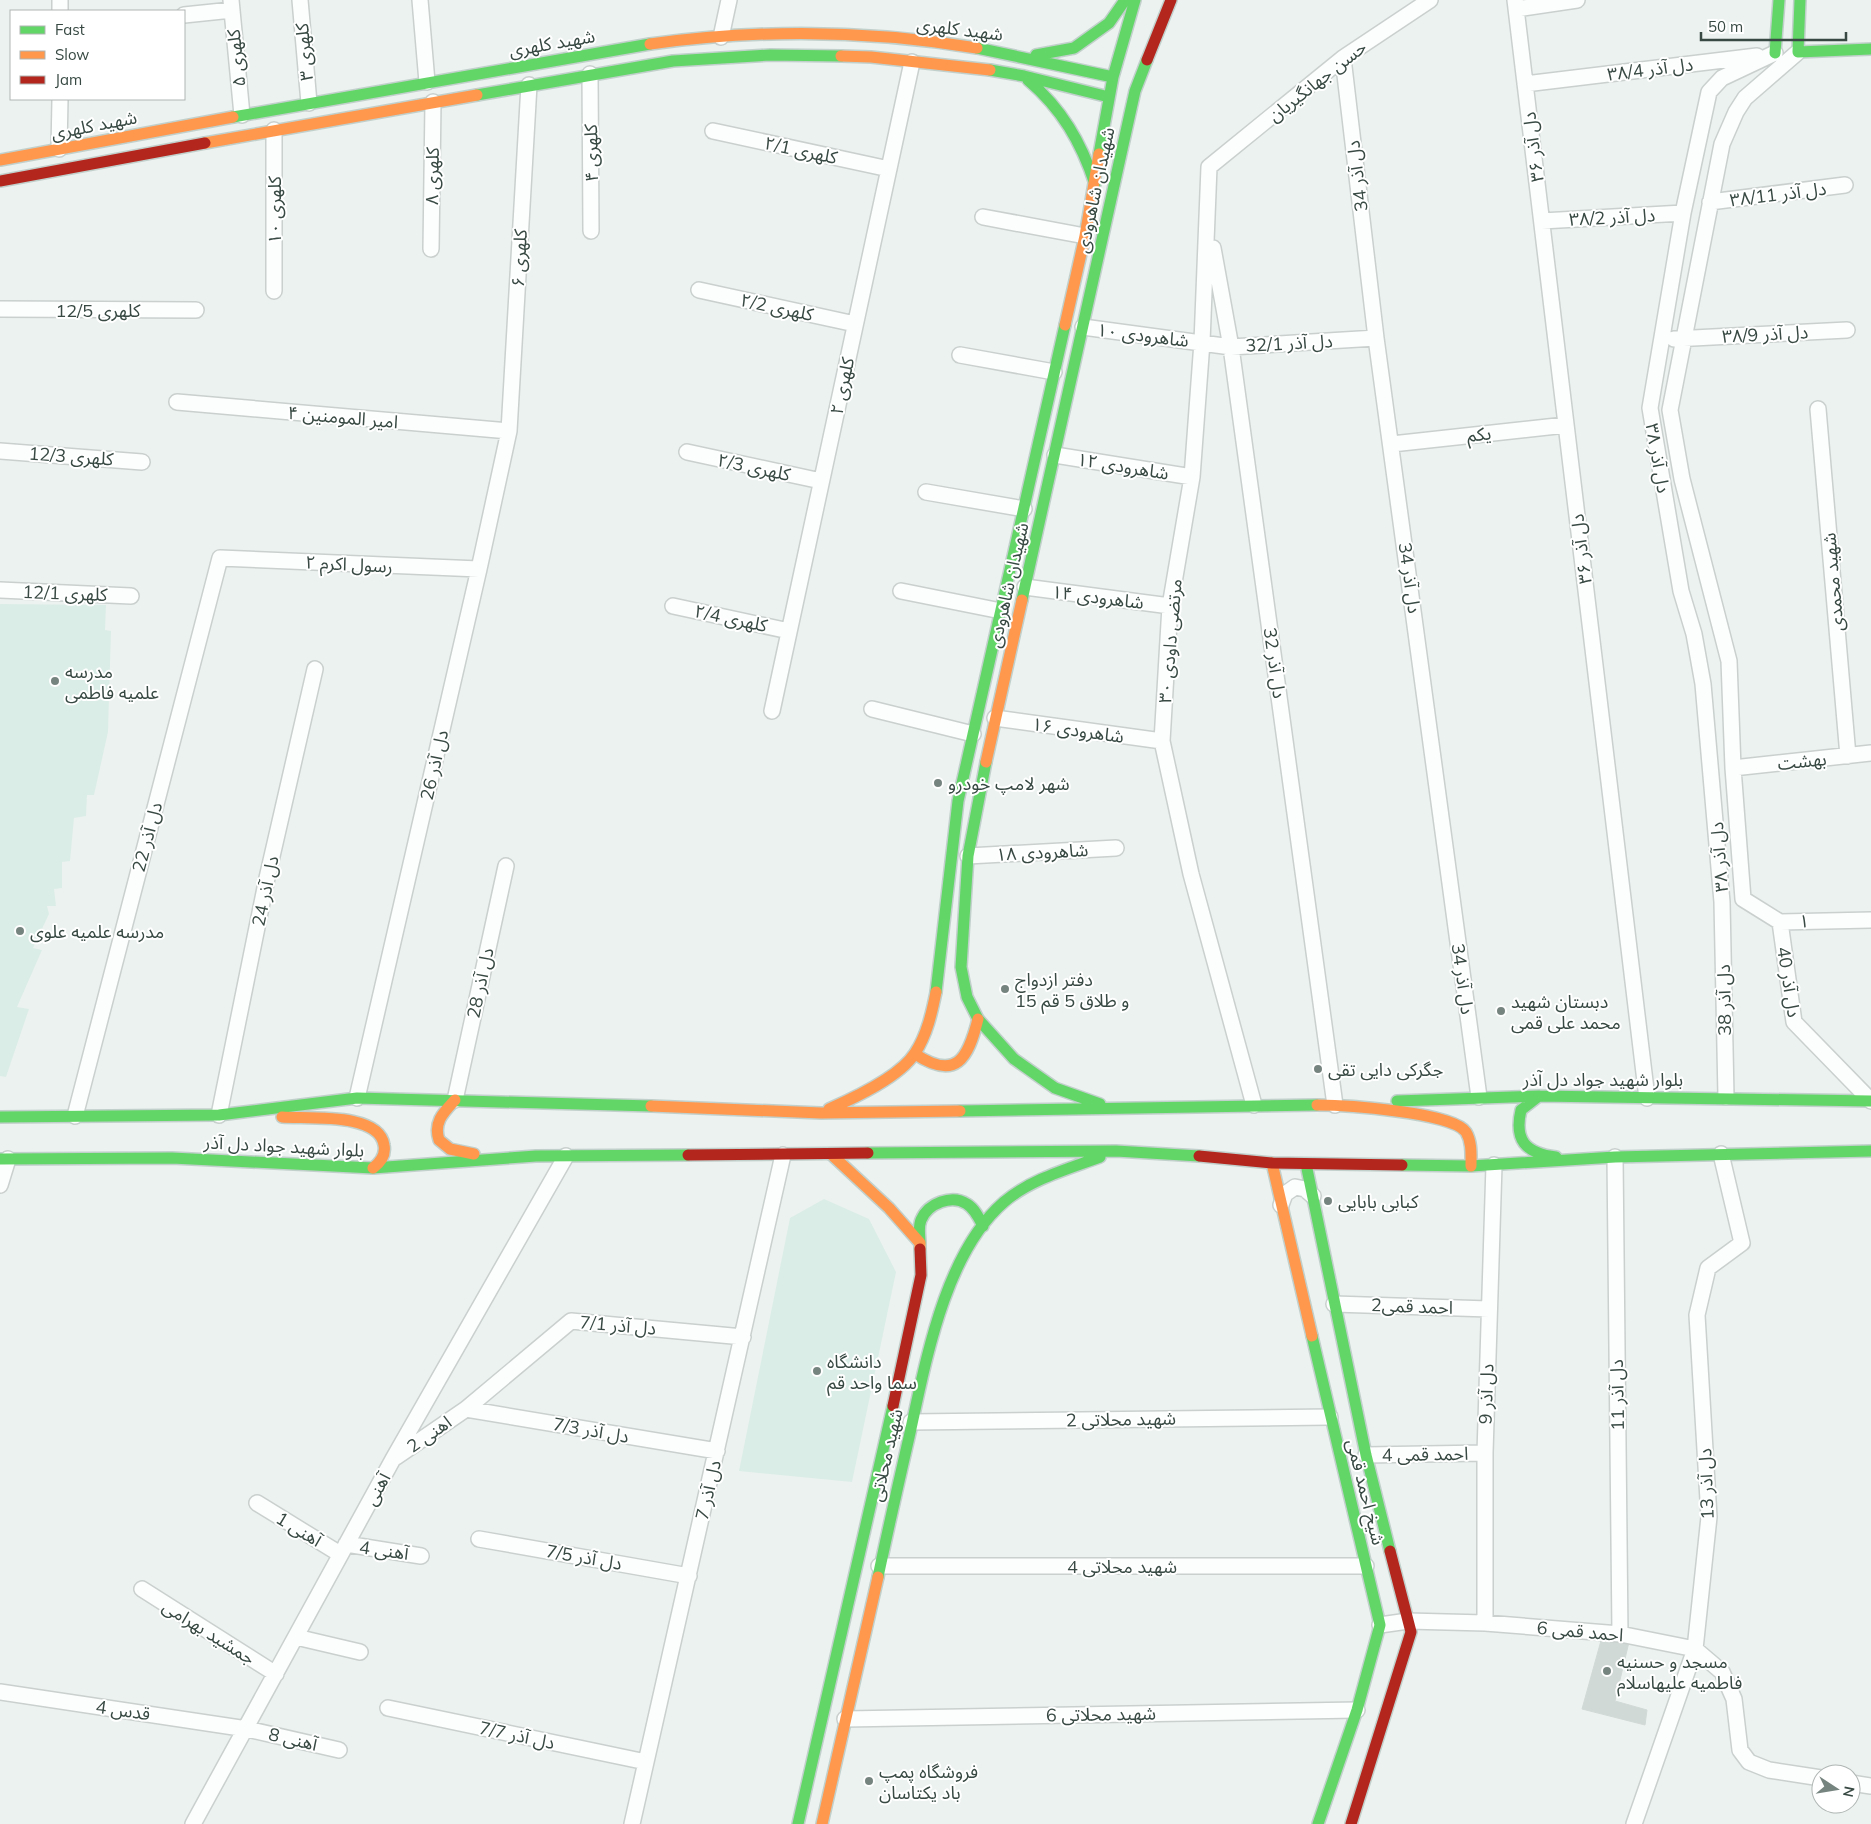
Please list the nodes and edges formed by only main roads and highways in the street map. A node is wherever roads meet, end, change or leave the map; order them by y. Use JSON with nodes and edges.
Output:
{"nodes":[{"id":1,"x":1125,"y":0,"type":"edge"},
{"id":2,"x":1135,"y":0,"type":"edge"},
{"id":3,"x":1171,"y":0,"type":"edge"},
{"id":4,"x":1779,"y":0,"type":"edge"},
{"id":5,"x":1800,"y":0,"type":"edge"},
{"id":6,"x":721,"y":37,"type":"junction"},
{"id":7,"x":1871,"y":49,"type":"edge"},
{"id":8,"x":1775,"y":53,"type":"road end"},
{"id":9,"x":1028,"y":56,"type":"junction"},
{"id":10,"x":722,"y":58,"type":"junction"},
{"id":11,"x":1024,"y":76,"type":"junction"},
{"id":12,"x":1124,"y":84,"type":"junction"},
{"id":13,"x":1109,"y":97,"type":"junction"},
{"id":14,"x":0,"y":160,"type":"edge"},
{"id":15,"x":0,"y":181,"type":"edge"},
{"id":16,"x":1095,"y":186,"type":"junction"},
{"id":17,"x":978,"y":1019,"type":"junction"},
{"id":18,"x":915,"y":1054,"type":"junction"},
{"id":19,"x":1538,"y":1096,"type":"junction"},
{"id":20,"x":455,"y":1100,"type":"junction"},
{"id":21,"x":1871,"y":1101,"type":"edge"},
{"id":22,"x":1335,"y":1105,"type":"junction"},
{"id":23,"x":1116,"y":1110,"type":"junction"},
{"id":24,"x":820,"y":1113,"type":"junction"},
{"id":25,"x":239,"y":1114,"type":"junction"},
{"id":26,"x":0,"y":1117,"type":"edge"},
{"id":27,"x":1116,"y":1151,"type":"junction"},
{"id":28,"x":1871,"y":1151,"type":"edge"},
{"id":29,"x":832,"y":1155,"type":"junction"},
{"id":30,"x":536,"y":1156,"type":"junction"},
{"id":31,"x":1577,"y":1158,"type":"junction"},
{"id":32,"x":4,"y":1159,"type":"edge"},
{"id":33,"x":1272,"y":1163,"type":"junction"},
{"id":34,"x":1306,"y":1164,"type":"junction"},
{"id":35,"x":1471,"y":1166,"type":"junction"},
{"id":36,"x":373,"y":1168,"type":"junction"},
{"id":37,"x":983,"y":1226,"type":"junction"},
{"id":38,"x":920,"y":1243,"type":"junction"},
{"id":39,"x":798,"y":1824,"type":"edge"},
{"id":40,"x":822,"y":1824,"type":"edge"},
{"id":41,"x":1318,"y":1824,"type":"edge"},
{"id":42,"x":1351,"y":1824,"type":"edge"}],
"edges":[{"from":1,"to":9,"type":"main road"},
{"from":2,"to":12,"type":"main road","name":"شهیدان شاهرودی"},
{"from":3,"to":12,"type":"main road","name":"شهیدان شاهرودی"},
{"from":4,"to":8,"type":"main road"},
{"from":5,"to":7,"type":"main road"},
{"from":6,"to":9,"type":"main road","name":"شهید کلهری"},
{"from":6,"to":10,"type":"main road"},
{"from":6,"to":14,"type":"main road","name":"شهید کلهری"},
{"from":9,"to":12,"type":"main road","name":"شهید کلهری"},
{"from":10,"to":11,"type":"main road"},
{"from":10,"to":15,"type":"main road"},
{"from":11,"to":13,"type":"main road"},
{"from":11,"to":16,"type":"main road"},
{"from":12,"to":13,"type":"main road"},
{"from":12,"to":13,"type":"main road","name":"شهیدان شاهرودی"},
{"from":12,"to":17,"type":"main road","name":"شهیدان شاهرودی"},
{"from":13,"to":16,"type":"main road","name":"شهیدان شاهرودی"},
{"from":16,"to":18,"type":"main road","name":"شهیدان شاهرودی"},
{"from":17,"to":18,"type":"main road"},
{"from":17,"to":23,"type":"main road","name":"شهیدان شاهرودی"},
{"from":18,"to":24,"type":"main road","name":"شهیدان شاهرودی"},
{"from":19,"to":21,"type":"main road","name":"بلوار شهید جواد دل آذر"},
{"from":19,"to":22,"type":"main road","name":"بلوار شهید جواد دل آذر"},
{"from":19,"to":31,"type":"main road"},
{"from":20,"to":24,"type":"main road","name":"بلوار شهید جواد دل آذر"},
{"from":20,"to":25,"type":"main road","name":"بلوار شهید جواد دل آذر"},
{"from":20,"to":30,"type":"main road"},
{"from":22,"to":23,"type":"main road","name":"بلوار شهید جواد دل آذر"},
{"from":22,"to":35,"type":"main road"},
{"from":23,"to":24,"type":"main road","name":"بلوار شهید جواد دل آذر"},
{"from":25,"to":26,"type":"main road","name":"بلوار شهید جواد دل آذر"},
{"from":25,"to":36,"type":"main road"},
{"from":27,"to":29,"type":"main road","name":"بلوار شهید جواد دل آذر"},
{"from":27,"to":33,"type":"main road","name":"بلوار شهید جواد دل آذر"},
{"from":27,"to":37,"type":"main road","name":"شهید محلاتی"},
{"from":28,"to":31,"type":"main road"},
{"from":29,"to":30,"type":"main road","name":"بلوار شهید جواد دل آذر"},
{"from":29,"to":38,"type":"main road"},
{"from":30,"to":36,"type":"main road","name":"بلوار شهید جواد دل آذر"},
{"from":31,"to":35,"type":"main road"},
{"from":32,"to":36,"type":"main road","name":"بلوار شهید جواد دل آذر"},
{"from":33,"to":34,"type":"main road","name":"بلوار شهید جواد دل آذر"},
{"from":33,"to":41,"type":"main road","name":"شیخ احمد قمی"},
{"from":34,"to":35,"type":"main road","name":"بلوار شهید جواد دل آذر"},
{"from":34,"to":42,"type":"main road","name":"شیخ احمد قمی"},
{"from":37,"to":38,"type":"main road","name":"شهید محلاتی"},
{"from":37,"to":40,"type":"main road","name":"شهید محلاتی"},
{"from":38,"to":39,"type":"main road","name":"شهید محلاتی"}]}
